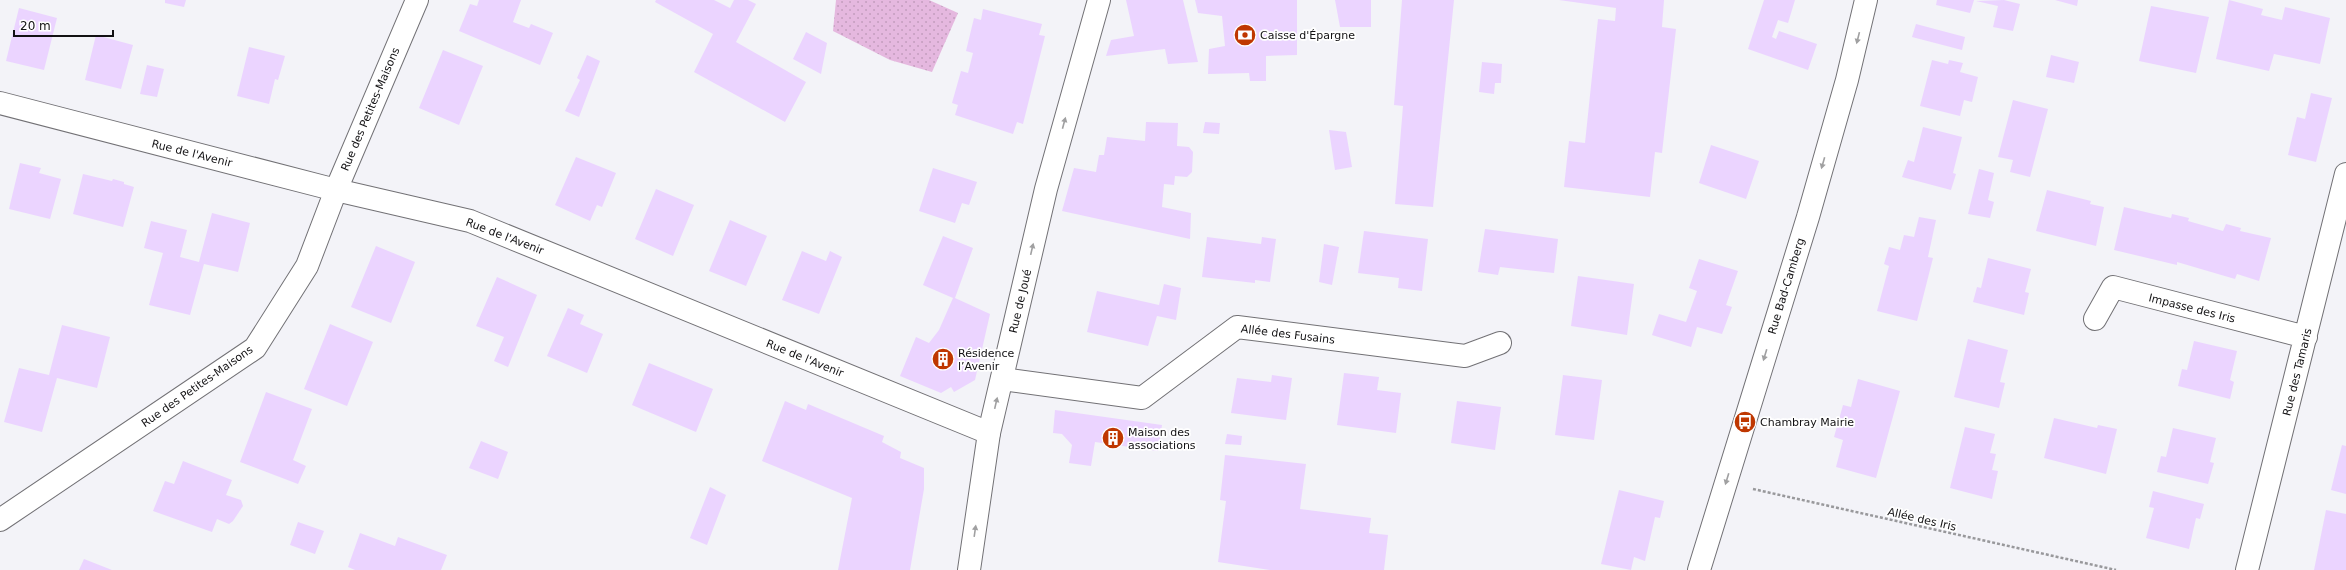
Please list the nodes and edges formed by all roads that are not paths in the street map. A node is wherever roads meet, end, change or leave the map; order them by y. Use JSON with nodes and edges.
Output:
{"nodes":[{"id":1,"x":417,"y":0,"type":"edge"},
{"id":2,"x":1099,"y":0,"type":"edge"},
{"id":3,"x":1866,"y":0,"type":"edge"},
{"id":4,"x":0,"y":104,"type":"edge"},
{"id":5,"x":2346,"y":174,"type":"edge"},
{"id":6,"x":336,"y":190,"type":"junction"},
{"id":7,"x":2095,"y":319,"type":"dead end"},
{"id":8,"x":2306,"y":336,"type":"junction"},
{"id":9,"x":1500,"y":343,"type":"dead end"},
{"id":10,"x":1002,"y":379,"type":"junction"},
{"id":11,"x":989,"y":433,"type":"junction"},
{"id":12,"x":0,"y":520,"type":"edge"},
{"id":13,"x":969,"y":570,"type":"edge"},
{"id":14,"x":1699,"y":570,"type":"edge"},
{"id":15,"x":2247,"y":570,"type":"edge"}],
"edges":[{"from":1,"to":6,"type":"street","name":"Rue des Petites-Maisons"},
{"from":10,"to":2,"type":"street","name":"Rue de Joué","one_way":true},
{"from":3,"to":14,"type":"street","name":"Rue Bad-Camberg","one_way":true},
{"from":4,"to":6,"type":"street","name":"Rue de l'Avenir"},
{"from":5,"to":8,"type":"street","name":"Rue des Tamaris"},
{"from":6,"to":11,"type":"street","name":"Rue de l'Avenir"},
{"from":6,"to":12,"type":"street","name":"Rue des Petites-Maisons"},
{"from":7,"to":8,"type":"street","name":"Impasse des Iris"},
{"from":8,"to":15,"type":"street","name":"Rue des Tamaris"},
{"from":9,"to":10,"type":"street","name":"Allée des Fusains"},
{"from":11,"to":10,"type":"street","name":"Rue de Joué","one_way":true},
{"from":13,"to":11,"type":"street","name":"Rue de Joué","one_way":true}]}
